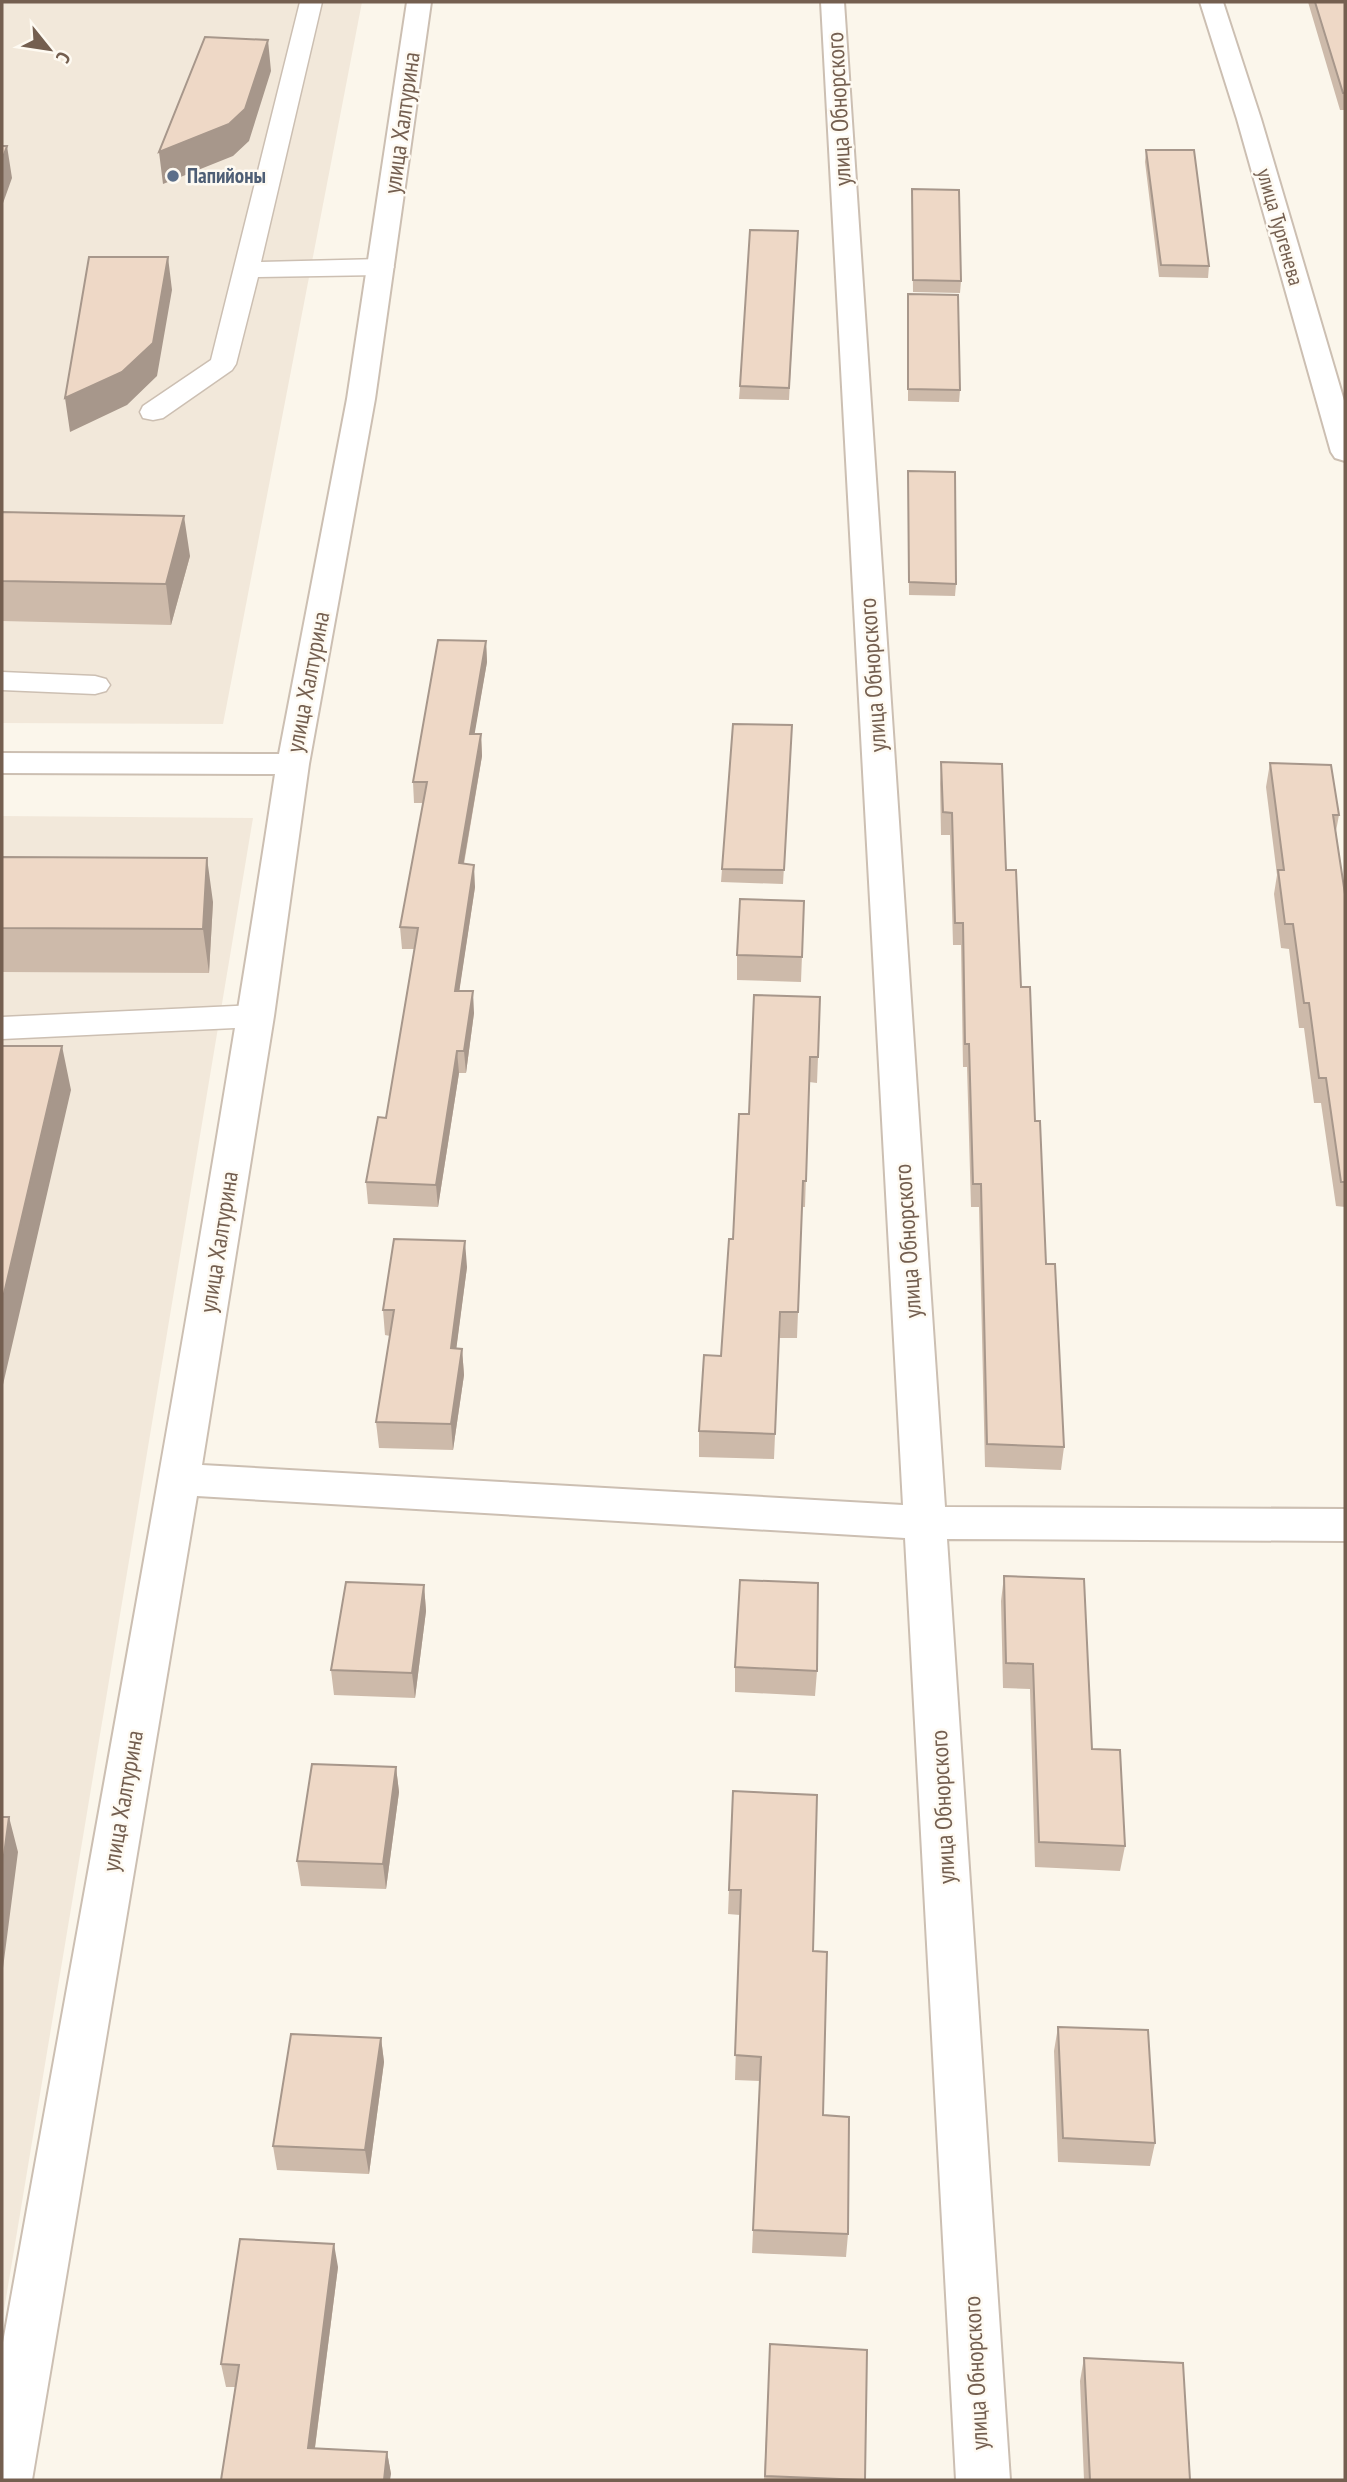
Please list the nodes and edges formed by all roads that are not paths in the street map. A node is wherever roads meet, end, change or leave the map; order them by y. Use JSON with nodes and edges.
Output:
{"nodes":[{"id":1,"x":312,"y":2,"type":"edge"},
{"id":2,"x":419,"y":2,"type":"edge"},
{"id":3,"x":833,"y":2,"type":"edge"},
{"id":4,"x":1211,"y":2,"type":"edge"},
{"id":5,"x":381,"y":267,"type":"junction"},
{"id":6,"x":247,"y":270,"type":"junction"},
{"id":7,"x":153,"y":412,"type":"dead end"},
{"id":8,"x":1340,"y":420,"type":"edge"},
{"id":9,"x":1345,"y":452,"type":"edge"},
{"id":10,"x":2,"y":681,"type":"edge"},
{"id":11,"x":95,"y":685,"type":"dead end"},
{"id":12,"x":2,"y":763,"type":"edge"},
{"id":13,"x":293,"y":764,"type":"junction"},
{"id":14,"x":256,"y":1016,"type":"junction"},
{"id":15,"x":2,"y":1028,"type":"edge"},
{"id":16,"x":179,"y":1479,"type":"junction"},
{"id":17,"x":926,"y":1523,"type":"junction"},
{"id":18,"x":1345,"y":1525,"type":"edge"},
{"id":19,"x":5,"y":2480,"type":"edge"},
{"id":20,"x":983,"y":2480,"type":"edge"}],
"edges":[{"from":1,"to":6,"type":"lane"},
{"from":2,"to":5,"type":"street","name":"улица Халтурина"},
{"from":3,"to":17,"type":"street","name":"улица Обнорского"},
{"from":4,"to":8,"type":"street","name":"улица Тургенева"},
{"from":5,"to":6,"type":"lane"},
{"from":5,"to":13,"type":"street","name":"улица Халтурина"},
{"from":6,"to":7,"type":"lane"},
{"from":8,"to":9,"type":"street","name":"улица Тургенева"},
{"from":10,"to":11,"type":"lane"},
{"from":12,"to":13,"type":"street"},
{"from":13,"to":14,"type":"street","name":"улица Халтурина"},
{"from":14,"to":15,"type":"lane"},
{"from":14,"to":16,"type":"street","name":"улица Халтурина"},
{"from":16,"to":17,"type":"street"},
{"from":16,"to":19,"type":"street","name":"улица Халтурина"},
{"from":17,"to":18,"type":"street"},
{"from":17,"to":20,"type":"street","name":"улица Обнорского"}]}
